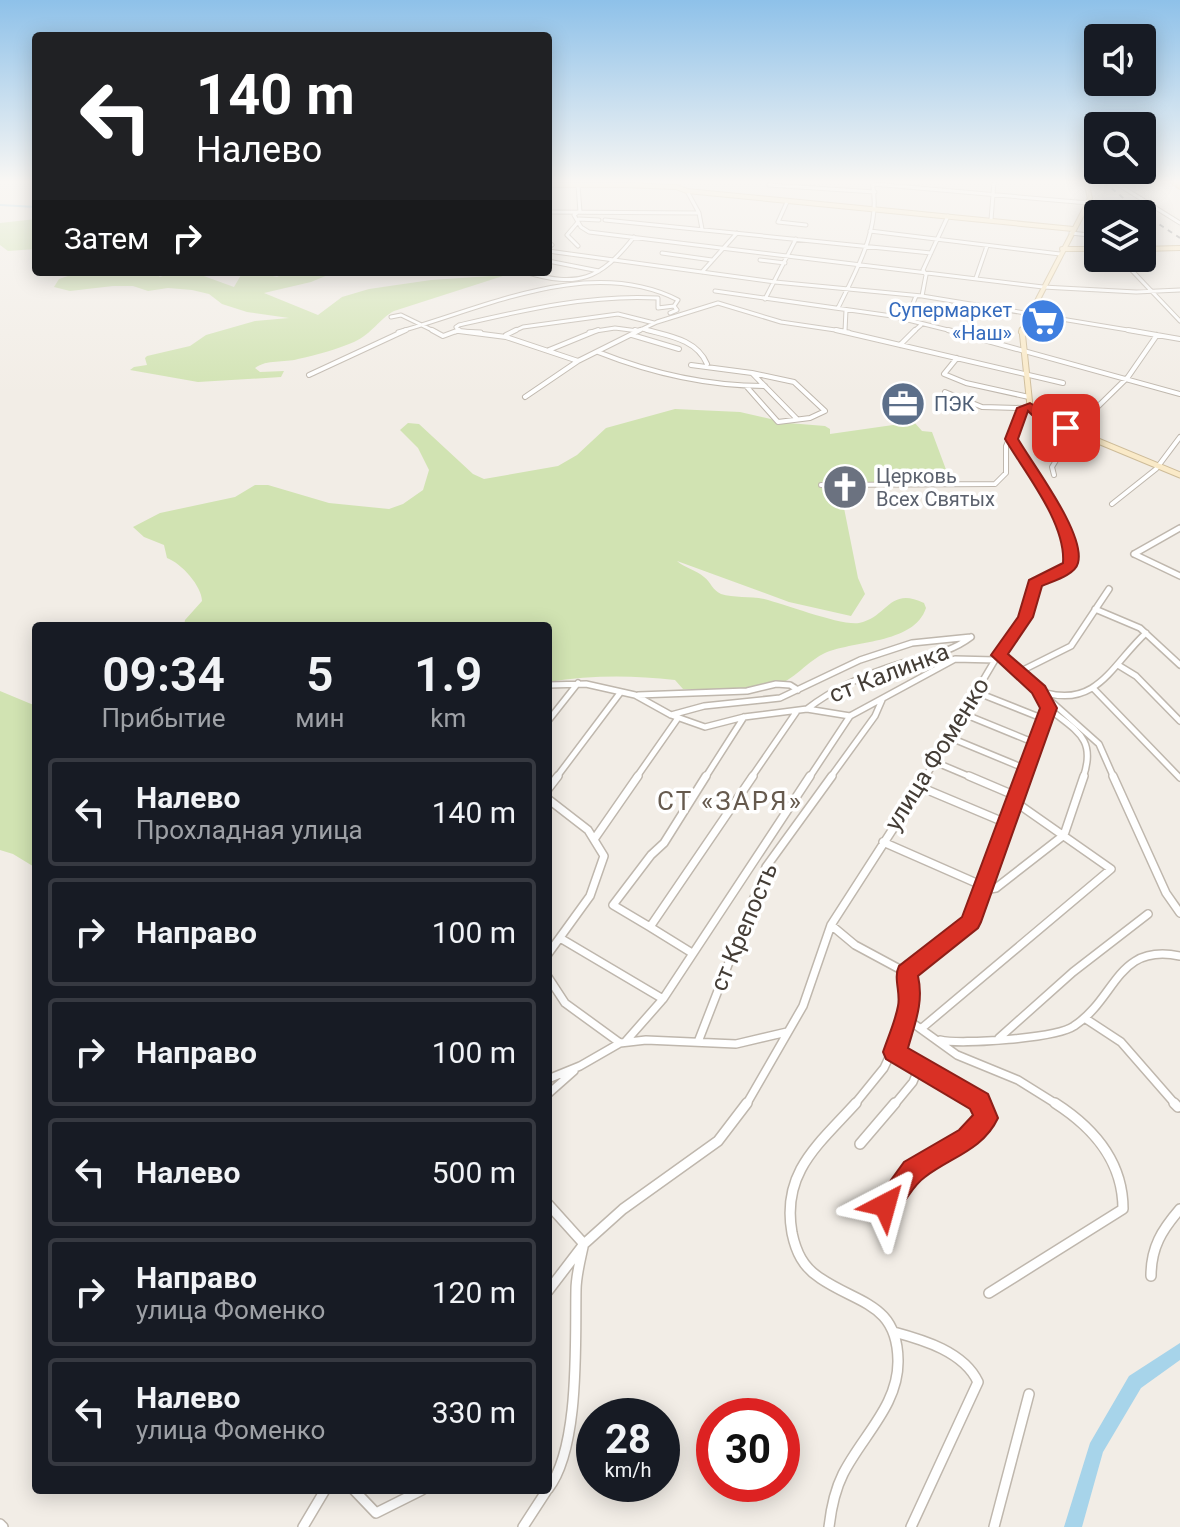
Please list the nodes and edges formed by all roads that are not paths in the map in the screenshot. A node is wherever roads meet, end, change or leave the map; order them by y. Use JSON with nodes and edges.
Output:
{"nodes":[{"id":1,"x":581,"y":253,"type":"edge"},
{"id":2,"x":622,"y":253,"type":"edge"},
{"id":3,"x":664,"y":253,"type":"edge"},
{"id":4,"x":718,"y":253,"type":"edge"},
{"id":5,"x":766,"y":253,"type":"edge"},
{"id":6,"x":862,"y":253,"type":"edge"},
{"id":7,"x":931,"y":253,"type":"edge"},
{"id":8,"x":985,"y":253,"type":"edge"},
{"id":9,"x":1060,"y":253,"type":"edge"},
{"id":10,"x":789,"y":256,"type":"junction"},
{"id":11,"x":712,"y":260,"type":"junction"},
{"id":12,"x":760,"y":260,"type":"dead end"},
{"id":13,"x":616,"y":261,"type":"junction"},
{"id":14,"x":552,"y":262,"type":"edge"},
{"id":15,"x":785,"y":263,"type":"junction"},
{"id":16,"x":858,"y":264,"type":"junction"},
{"id":17,"x":599,"y":271,"type":"junction"},
{"id":18,"x":702,"y":272,"type":"junction"},
{"id":19,"x":1133,"y":272,"type":"edge"},
{"id":20,"x":925,"y":273,"type":"junction"},
{"id":21,"x":538,"y":276,"type":"edge"},
{"id":22,"x":976,"y":278,"type":"junction"},
{"id":23,"x":775,"y":282,"type":"junction"},
{"id":24,"x":572,"y":284,"type":"junction"},
{"id":25,"x":1043,"y":287,"type":"junction"},
{"id":26,"x":1180,"y":290,"type":"edge"},
{"id":27,"x":715,"y":291,"type":"dead end"},
{"id":28,"x":846,"y":291,"type":"junction"},
{"id":29,"x":1152,"y":292,"type":"junction"},
{"id":30,"x":916,"y":296,"type":"junction"},
{"id":31,"x":922,"y":296,"type":"junction"},
{"id":32,"x":765,"y":299,"type":"junction"},
{"id":33,"x":674,"y":306,"type":"junction"},
{"id":34,"x":838,"y":308,"type":"junction"},
{"id":35,"x":846,"y":310,"type":"junction"},
{"id":36,"x":1029,"y":314,"type":"junction"},
{"id":37,"x":391,"y":317,"type":"dead end"},
{"id":38,"x":665,"y":319,"type":"junction"},
{"id":39,"x":906,"y":321,"type":"junction"},
{"id":40,"x":1180,"y":321,"type":"edge"},
{"id":41,"x":654,"y":323,"type":"junction"},
{"id":42,"x":921,"y":325,"type":"junction"},
{"id":43,"x":421,"y":326,"type":"junction"},
{"id":44,"x":640,"y":330,"type":"junction"},
{"id":45,"x":459,"y":331,"type":"junction"},
{"id":46,"x":845,"y":331,"type":"junction"},
{"id":47,"x":506,"y":335,"type":"junction"},
{"id":48,"x":631,"y":335,"type":"junction"},
{"id":49,"x":1157,"y":335,"type":"junction"},
{"id":50,"x":1180,"y":339,"type":"edge"},
{"id":51,"x":900,"y":345,"type":"junction"},
{"id":52,"x":679,"y":349,"type":"dead end"},
{"id":53,"x":1020,"y":349,"type":"junction"},
{"id":54,"x":549,"y":350,"type":"junction"},
{"id":55,"x":598,"y":352,"type":"junction"},
{"id":56,"x":957,"y":358,"type":"junction"},
{"id":57,"x":578,"y":361,"type":"junction"},
{"id":58,"x":707,"y":364,"type":"junction"},
{"id":59,"x":691,"y":365,"type":"dead end"},
{"id":60,"x":752,"y":373,"type":"junction"},
{"id":61,"x":1025,"y":374,"type":"junction"},
{"id":62,"x":309,"y":375,"type":"dead end"},
{"id":63,"x":1128,"y":377,"type":"junction"},
{"id":64,"x":1063,"y":383,"type":"dead end"},
{"id":65,"x":765,"y":386,"type":"junction"},
{"id":66,"x":747,"y":387,"type":"junction"},
{"id":67,"x":945,"y":392,"type":"dead end"},
{"id":68,"x":1180,"y":394,"type":"edge"},
{"id":69,"x":525,"y":397,"type":"dead end"},
{"id":70,"x":1029,"y":397,"type":"junction"},
{"id":71,"x":1026,"y":407,"type":"junction"},
{"id":72,"x":797,"y":419,"type":"junction"},
{"id":73,"x":1075,"y":431,"type":"junction"},
{"id":74,"x":1180,"y":437,"type":"edge"},
{"id":75,"x":1011,"y":439,"type":"junction"},
{"id":76,"x":1159,"y":466,"type":"junction"},
{"id":77,"x":1054,"y":475,"type":"dead end"},
{"id":78,"x":1180,"y":475,"type":"edge"},
{"id":79,"x":821,"y":485,"type":"dead end"},
{"id":80,"x":1112,"y":504,"type":"dead end"},
{"id":81,"x":1180,"y":528,"type":"edge"},
{"id":82,"x":1180,"y":576,"type":"edge"},
{"id":83,"x":1109,"y":589,"type":"dead end"},
{"id":84,"x":1095,"y":609,"type":"junction"},
{"id":85,"x":1146,"y":633,"type":"junction"},
{"id":86,"x":997,"y":658,"type":"junction"},
{"id":87,"x":1118,"y":665,"type":"junction"},
{"id":88,"x":1180,"y":665,"type":"edge"},
{"id":89,"x":1019,"y":672,"type":"junction"},
{"id":90,"x":578,"y":683,"type":"junction"},
{"id":91,"x":552,"y":685,"type":"edge"},
{"id":92,"x":1093,"y":688,"type":"junction"},
{"id":93,"x":798,"y":690,"type":"junction"},
{"id":94,"x":1039,"y":690,"type":"junction"},
{"id":95,"x":976,"y":692,"type":"junction"},
{"id":96,"x":620,"y":693,"type":"junction"},
{"id":97,"x":635,"y":695,"type":"junction"},
{"id":98,"x":882,"y":700,"type":"junction"},
{"id":99,"x":1048,"y":708,"type":"junction"},
{"id":100,"x":807,"y":709,"type":"junction"},
{"id":101,"x":797,"y":711,"type":"junction"},
{"id":102,"x":964,"y":714,"type":"junction"},
{"id":103,"x":552,"y":716,"type":"edge"},
{"id":104,"x":850,"y":716,"type":"junction"},
{"id":105,"x":674,"y":717,"type":"junction"},
{"id":106,"x":744,"y":717,"type":"junction"},
{"id":107,"x":1044,"y":719,"type":"junction"},
{"id":108,"x":1180,"y":721,"type":"edge"},
{"id":109,"x":951,"y":738,"type":"junction"},
{"id":110,"x":1035,"y":743,"type":"junction"},
{"id":111,"x":935,"y":762,"type":"junction"},
{"id":112,"x":1026,"y":769,"type":"junction"},
{"id":113,"x":1180,"y":778,"type":"edge"},
{"id":114,"x":552,"y":784,"type":"edge"},
{"id":115,"x":918,"y":786,"type":"junction"},
{"id":116,"x":1015,"y":798,"type":"junction"},
{"id":117,"x":552,"y":802,"type":"edge"},
{"id":118,"x":1006,"y":823,"type":"junction"},
{"id":119,"x":1064,"y":835,"type":"junction"},
{"id":120,"x":595,"y":838,"type":"junction"},
{"id":121,"x":883,"y":842,"type":"junction"},
{"id":122,"x":983,"y":887,"type":"junction"},
{"id":123,"x":1180,"y":913,"type":"edge"},
{"id":124,"x":1148,"y":914,"type":"dead end"},
{"id":125,"x":831,"y":925,"type":"junction"},
{"id":126,"x":650,"y":927,"type":"junction"},
{"id":127,"x":560,"y":938,"type":"junction"},
{"id":128,"x":552,"y":949,"type":"edge"},
{"id":129,"x":692,"y":953,"type":"junction"},
{"id":130,"x":1179,"y":954,"type":"edge"},
{"id":131,"x":907,"y":973,"type":"junction"},
{"id":132,"x":552,"y":983,"type":"edge"},
{"id":133,"x":663,"y":999,"type":"junction"},
{"id":134,"x":907,"y":1019,"type":"junction"},
{"id":135,"x":1086,"y":1019,"type":"junction"},
{"id":136,"x":922,"y":1028,"type":"junction"},
{"id":137,"x":789,"y":1032,"type":"junction"},
{"id":138,"x":999,"y":1038,"type":"junction"},
{"id":139,"x":937,"y":1039,"type":"junction"},
{"id":140,"x":623,"y":1042,"type":"junction"},
{"id":141,"x":698,"y":1042,"type":"junction"},
{"id":142,"x":895,"y":1052,"type":"junction"},
{"id":143,"x":914,"y":1065,"type":"junction"},
{"id":144,"x":580,"y":1066,"type":"junction"},
{"id":145,"x":552,"y":1077,"type":"edge"},
{"id":146,"x":552,"y":1090,"type":"edge"},
{"id":147,"x":1178,"y":1107,"type":"edge"},
{"id":148,"x":860,"y":1144,"type":"dead end"},
{"id":149,"x":885,"y":1205,"type":"dead end"},
{"id":150,"x":552,"y":1208,"type":"edge"},
{"id":151,"x":1180,"y":1209,"type":"edge"},
{"id":152,"x":584,"y":1244,"type":"junction"},
{"id":153,"x":1151,"y":1276,"type":"dead end"},
{"id":154,"x":552,"y":1286,"type":"edge"},
{"id":155,"x":989,"y":1293,"type":"dead end"},
{"id":156,"x":894,"y":1332,"type":"junction"},
{"id":157,"x":1029,"y":1394,"type":"dead end"},
{"id":158,"x":552,"y":1484,"type":"edge"},
{"id":159,"x":323,"y":1494,"type":"edge"},
{"id":160,"x":358,"y":1494,"type":"edge"},
{"id":161,"x":411,"y":1494,"type":"edge"},
{"id":162,"x":545,"y":1494,"type":"edge"},
{"id":163,"x":303,"y":1527,"type":"edge"},
{"id":164,"x":523,"y":1527,"type":"edge"},
{"id":165,"x":829,"y":1527,"type":"edge"},
{"id":166,"x":911,"y":1527,"type":"edge"},
{"id":167,"x":994,"y":1527,"type":"edge"}],
"edges":[{"from":1,"to":13,"type":"street"},
{"from":2,"to":13,"type":"street"},
{"from":3,"to":11,"type":"street"},
{"from":4,"to":11,"type":"street"},
{"from":5,"to":10,"type":"street"},
{"from":6,"to":16,"type":"street"},
{"from":7,"to":20,"type":"street"},
{"from":8,"to":22,"type":"street"},
{"from":9,"to":25,"type":"main road"},
{"from":10,"to":15,"type":"street"},
{"from":10,"to":16,"type":"street"},
{"from":11,"to":18,"type":"street"},
{"from":12,"to":15,"type":"street"},
{"from":13,"to":17,"type":"street"},
{"from":13,"to":18,"type":"street"},
{"from":14,"to":17,"type":"street"},
{"from":15,"to":23,"type":"street"},
{"from":16,"to":20,"type":"street"},
{"from":16,"to":28,"type":"street"},
{"from":17,"to":24,"type":"street"},
{"from":18,"to":23,"type":"street"},
{"from":19,"to":29,"type":"street"},
{"from":20,"to":22,"type":"street"},
{"from":20,"to":31,"type":"street"},
{"from":21,"to":24,"type":"street"},
{"from":22,"to":25,"type":"street"},
{"from":23,"to":28,"type":"street"},
{"from":23,"to":32,"type":"street"},
{"from":24,"to":33,"type":"street"},
{"from":24,"to":43,"type":"street"},
{"from":25,"to":29,"type":"street"},
{"from":25,"to":36,"type":"main road"},
{"from":26,"to":29,"type":"street"},
{"from":27,"to":32,"type":"street"},
{"from":28,"to":30,"type":"street"},
{"from":28,"to":34,"type":"street"},
{"from":29,"to":40,"type":"street"},
{"from":30,"to":31,"type":"street"},
{"from":30,"to":39,"type":"street"},
{"from":31,"to":36,"type":"street"},
{"from":32,"to":34,"type":"street"},
{"from":33,"to":38,"type":"street"},
{"from":33,"to":45,"type":"street"},
{"from":34,"to":35,"type":"street"},
{"from":35,"to":39,"type":"street"},
{"from":35,"to":46,"type":"street"},
{"from":36,"to":49,"type":"street"},
{"from":36,"to":53,"type":"main road"},
{"from":37,"to":43,"type":"street"},
{"from":38,"to":41,"type":"street"},
{"from":38,"to":46,"type":"street"},
{"from":39,"to":42,"type":"street"},
{"from":41,"to":44,"type":"street"},
{"from":41,"to":47,"type":"street"},
{"from":42,"to":51,"type":"street"},
{"from":42,"to":53,"type":"street"},
{"from":43,"to":45,"type":"street"},
{"from":43,"to":62,"type":"street"},
{"from":44,"to":48,"type":"street"},
{"from":44,"to":54,"type":"street"},
{"from":44,"to":58,"type":"street"},
{"from":45,"to":47,"type":"street"},
{"from":46,"to":51,"type":"street"},
{"from":47,"to":54,"type":"street"},
{"from":48,"to":52,"type":"street"},
{"from":48,"to":55,"type":"street"},
{"from":49,"to":50,"type":"street"},
{"from":49,"to":63,"type":"street"},
{"from":51,"to":56,"type":"street"},
{"from":53,"to":61,"type":"main road"},
{"from":53,"to":63,"type":"street"},
{"from":54,"to":57,"type":"street"},
{"from":55,"to":57,"type":"street"},
{"from":55,"to":66,"type":"street"},
{"from":56,"to":61,"type":"street"},
{"from":56,"to":70,"type":"street"},
{"from":57,"to":69,"type":"street"},
{"from":58,"to":59,"type":"street"},
{"from":58,"to":60,"type":"street"},
{"from":60,"to":65,"type":"street"},
{"from":60,"to":72,"type":"street"},
{"from":61,"to":64,"type":"street"},
{"from":61,"to":70,"type":"main road"},
{"from":63,"to":68,"type":"street"},
{"from":63,"to":73,"type":"street"},
{"from":65,"to":66,"type":"street"},
{"from":65,"to":72,"type":"street"},
{"from":66,"to":72,"type":"street"},
{"from":67,"to":71,"type":"street"},
{"from":70,"to":71,"type":"main road"},
{"from":71,"to":73,"type":"main road"},
{"from":71,"to":75,"type":"street"},
{"from":73,"to":76,"type":"main road"},
{"from":73,"to":77,"type":"street"},
{"from":74,"to":76,"type":"street"},
{"from":75,"to":79,"type":"street"},
{"from":75,"to":86,"type":"street","name":"улица Фоменко"},
{"from":76,"to":78,"type":"main road"},
{"from":76,"to":80,"type":"street"},
{"from":81,"to":82,"type":"street"},
{"from":83,"to":84,"type":"street"},
{"from":84,"to":85,"type":"street"},
{"from":84,"to":89,"type":"street"},
{"from":85,"to":87,"type":"street"},
{"from":85,"to":88,"type":"street"},
{"from":86,"to":89,"type":"street"},
{"from":86,"to":95,"type":"street","name":"улица Фоменко"},
{"from":86,"to":98,"type":"street"},
{"from":87,"to":92,"type":"street"},
{"from":87,"to":108,"type":"street"},
{"from":89,"to":94,"type":"street"},
{"from":90,"to":91,"type":"street"},
{"from":90,"to":96,"type":"street"},
{"from":90,"to":103,"type":"street"},
{"from":92,"to":94,"type":"street"},
{"from":92,"to":113,"type":"street"},
{"from":93,"to":97,"type":"street","name":"ст Калинка"},
{"from":93,"to":100,"type":"street","name":"ст Калинка"},
{"from":93,"to":105,"type":"street"},
{"from":94,"to":99,"type":"street"},
{"from":94,"to":123,"type":"street"},
{"from":95,"to":102,"type":"street","name":"улица Фоменко"},
{"from":95,"to":107,"type":"street"},
{"from":96,"to":97,"type":"street"},
{"from":96,"to":114,"type":"street"},
{"from":97,"to":105,"type":"street"},
{"from":98,"to":104,"type":"street"},
{"from":98,"to":141,"type":"street","name":"ст Крепость"},
{"from":99,"to":107,"type":"street"},
{"from":99,"to":119,"type":"street"},
{"from":100,"to":101,"type":"street"},
{"from":100,"to":104,"type":"street"},
{"from":101,"to":106,"type":"street"},
{"from":101,"to":126,"type":"street"},
{"from":102,"to":109,"type":"street","name":"улица Фоменко"},
{"from":102,"to":110,"type":"street"},
{"from":104,"to":129,"type":"street"},
{"from":105,"to":106,"type":"street"},
{"from":105,"to":120,"type":"street"},
{"from":106,"to":126,"type":"street"},
{"from":107,"to":110,"type":"street"},
{"from":109,"to":111,"type":"street","name":"улица Фоменко"},
{"from":109,"to":112,"type":"street"},
{"from":110,"to":112,"type":"street"},
{"from":111,"to":115,"type":"street","name":"улица Фоменко"},
{"from":111,"to":116,"type":"street"},
{"from":112,"to":116,"type":"street"},
{"from":115,"to":118,"type":"street"},
{"from":115,"to":121,"type":"street","name":"улица Фоменко"},
{"from":116,"to":118,"type":"street"},
{"from":116,"to":119,"type":"street"},
{"from":117,"to":120,"type":"street"},
{"from":118,"to":122,"type":"street"},
{"from":119,"to":122,"type":"street"},
{"from":119,"to":136,"type":"street"},
{"from":120,"to":127,"type":"street"},
{"from":121,"to":122,"type":"street"},
{"from":121,"to":125,"type":"street","name":"улица Фоменко"},
{"from":122,"to":131,"type":"street"},
{"from":124,"to":138,"type":"street"},
{"from":125,"to":131,"type":"street"},
{"from":125,"to":137,"type":"street","name":"улица Фоменко"},
{"from":126,"to":129,"type":"street"},
{"from":127,"to":128,"type":"street"},
{"from":127,"to":133,"type":"street"},
{"from":129,"to":133,"type":"street"},
{"from":130,"to":135,"type":"street"},
{"from":131,"to":134,"type":"street"},
{"from":132,"to":140,"type":"street"},
{"from":133,"to":140,"type":"street"},
{"from":134,"to":136,"type":"street"},
{"from":134,"to":142,"type":"street"},
{"from":135,"to":138,"type":"street"},
{"from":135,"to":147,"type":"street"},
{"from":136,"to":139,"type":"street"},
{"from":137,"to":141,"type":"street"},
{"from":137,"to":152,"type":"street","name":"улица Фоменко"},
{"from":138,"to":139,"type":"street"},
{"from":139,"to":155,"type":"street"},
{"from":140,"to":141,"type":"street"},
{"from":140,"to":144,"type":"street"},
{"from":142,"to":143,"type":"street"},
{"from":142,"to":156,"type":"street"},
{"from":143,"to":148,"type":"street"},
{"from":143,"to":149,"type":"street"},
{"from":144,"to":145,"type":"street"},
{"from":144,"to":146,"type":"street"},
{"from":150,"to":152,"type":"street"},
{"from":151,"to":153,"type":"street"},
{"from":152,"to":154,"type":"street","name":"улица Фоменко"},
{"from":152,"to":158,"type":"street"},
{"from":156,"to":165,"type":"street"},
{"from":156,"to":166,"type":"street"},
{"from":157,"to":167,"type":"street"},
{"from":159,"to":163,"type":"street"},
{"from":160,"to":161,"type":"street"},
{"from":162,"to":164,"type":"street"}]}
